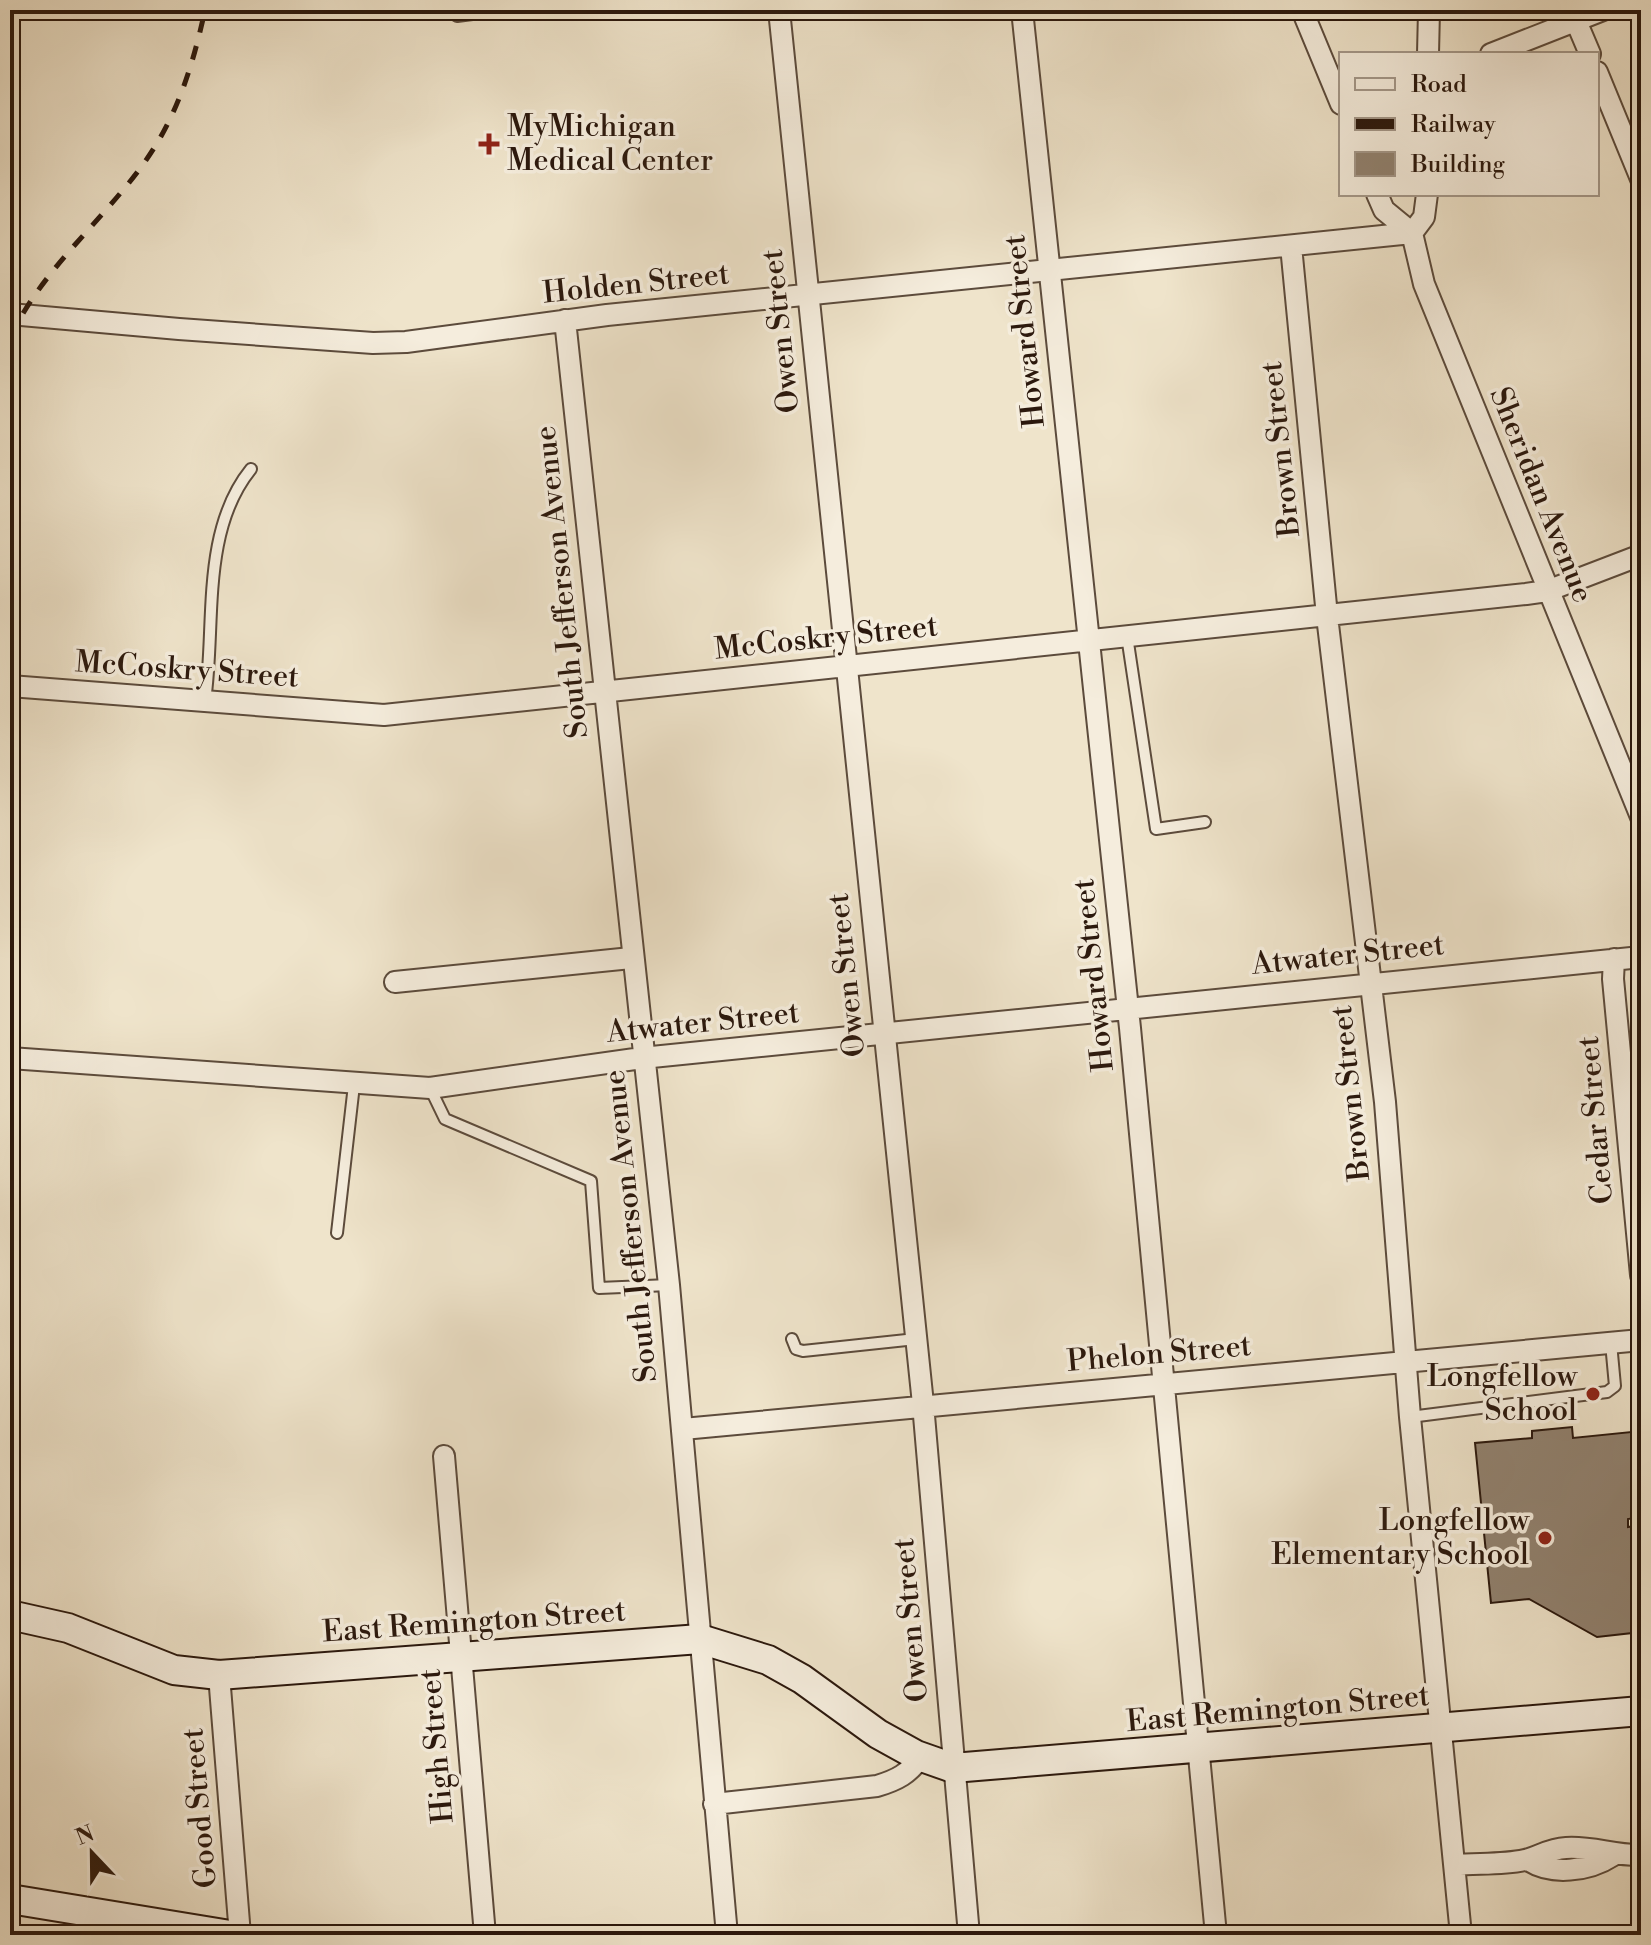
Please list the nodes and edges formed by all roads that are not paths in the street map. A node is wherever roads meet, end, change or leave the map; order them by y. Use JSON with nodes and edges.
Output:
{"nodes":[{"id":1,"x":503,"y":10,"type":"edge"},
{"id":2,"x":779,"y":10,"type":"edge"},
{"id":3,"x":1022,"y":10,"type":"edge"},
{"id":4,"x":1302,"y":10,"type":"edge"},
{"id":5,"x":1429,"y":10,"type":"edge"},
{"id":6,"x":1603,"y":10,"type":"edge"},
{"id":7,"x":457,"y":16,"type":"dead end"},
{"id":8,"x":1576,"y":21,"type":"junction"},
{"id":9,"x":1428,"y":52,"type":"edge"},
{"id":10,"x":1496,"y":52,"type":"edge"},
{"id":11,"x":1589,"y":52,"type":"edge"},
{"id":12,"x":1599,"y":77,"type":"edge"},
{"id":13,"x":1339,"y":99,"type":"edge"},
{"id":14,"x":1641,"y":179,"type":"edge"},
{"id":15,"x":1378,"y":196,"type":"edge"},
{"id":16,"x":1427,"y":196,"type":"edge"},
{"id":17,"x":1412,"y":233,"type":"junction"},
{"id":18,"x":1291,"y":246,"type":"junction"},
{"id":19,"x":1048,"y":272,"type":"junction"},
{"id":20,"x":808,"y":296,"type":"junction"},
{"id":21,"x":10,"y":314,"type":"edge"},
{"id":22,"x":565,"y":320,"type":"junction"},
{"id":23,"x":251,"y":469,"type":"dead end"},
{"id":24,"x":1641,"y":555,"type":"edge"},
{"id":25,"x":1547,"y":591,"type":"junction"},
{"id":26,"x":1327,"y":616,"type":"junction"},
{"id":27,"x":1127,"y":636,"type":"junction"},
{"id":28,"x":1088,"y":640,"type":"junction"},
{"id":29,"x":845,"y":666,"type":"junction"},
{"id":30,"x":10,"y":686,"type":"edge"},
{"id":31,"x":604,"y":691,"type":"junction"},
{"id":32,"x":205,"y":701,"type":"junction"},
{"id":33,"x":1641,"y":817,"type":"edge"},
{"id":34,"x":1205,"y":822,"type":"dead end"},
{"id":35,"x":1641,"y":957,"type":"edge"},
{"id":36,"x":631,"y":958,"type":"junction"},
{"id":37,"x":1614,"y":959,"type":"junction"},
{"id":38,"x":395,"y":982,"type":"dead end"},
{"id":39,"x":1370,"y":983,"type":"junction"},
{"id":40,"x":1128,"y":1008,"type":"junction"},
{"id":41,"x":884,"y":1036,"type":"junction"},
{"id":42,"x":10,"y":1058,"type":"edge"},
{"id":43,"x":642,"y":1058,"type":"junction"},
{"id":44,"x":354,"y":1085,"type":"junction"},
{"id":45,"x":430,"y":1088,"type":"junction"},
{"id":46,"x":337,"y":1233,"type":"dead end"},
{"id":47,"x":1641,"y":1275,"type":"edge"},
{"id":48,"x":669,"y":1285,"type":"junction"},
{"id":49,"x":792,"y":1339,"type":"dead end"},
{"id":50,"x":916,"y":1339,"type":"junction"},
{"id":51,"x":1641,"y":1340,"type":"edge"},
{"id":52,"x":1611,"y":1343,"type":"junction"},
{"id":53,"x":1406,"y":1362,"type":"junction"},
{"id":54,"x":1164,"y":1384,"type":"junction"},
{"id":55,"x":923,"y":1404,"type":"junction"},
{"id":56,"x":1410,"y":1417,"type":"junction"},
{"id":57,"x":683,"y":1429,"type":"junction"},
{"id":58,"x":444,"y":1456,"type":"dead end"},
{"id":59,"x":10,"y":1615,"type":"edge"},
{"id":60,"x":700,"y":1639,"type":"junction"},
{"id":61,"x":459,"y":1656,"type":"junction"},
{"id":62,"x":219,"y":1675,"type":"junction"},
{"id":63,"x":1641,"y":1711,"type":"edge"},
{"id":64,"x":1441,"y":1730,"type":"junction"},
{"id":65,"x":1199,"y":1750,"type":"junction"},
{"id":66,"x":921,"y":1756,"type":"junction"},
{"id":67,"x":953,"y":1768,"type":"junction"},
{"id":68,"x":714,"y":1804,"type":"junction"},
{"id":69,"x":1641,"y":1855,"type":"edge"},
{"id":70,"x":1455,"y":1865,"type":"junction"},
{"id":71,"x":10,"y":1899,"type":"edge"},
{"id":72,"x":230,"y":1935,"type":"edge"},
{"id":73,"x":240,"y":1935,"type":"edge"},
{"id":74,"x":485,"y":1935,"type":"edge"},
{"id":75,"x":727,"y":1935,"type":"edge"},
{"id":76,"x":969,"y":1935,"type":"edge"},
{"id":77,"x":1216,"y":1935,"type":"edge"},
{"id":78,"x":1461,"y":1935,"type":"edge"}],
"edges":[{"from":1,"to":7,"type":"lane"},
{"from":2,"to":20,"type":"street","name":"Owen Street"},
{"from":3,"to":19,"type":"street","name":"Howard Street"},
{"from":4,"to":13,"type":"street"},
{"from":5,"to":9,"type":"street"},
{"from":6,"to":8,"type":"street"},
{"from":8,"to":10,"type":"street"},
{"from":8,"to":11,"type":"street"},
{"from":12,"to":14,"type":"street"},
{"from":15,"to":17,"type":"street"},
{"from":16,"to":17,"type":"street"},
{"from":17,"to":18,"type":"street","name":"Holden Street"},
{"from":17,"to":25,"type":"street","name":"Sheridan Avenue"},
{"from":18,"to":19,"type":"street","name":"Holden Street"},
{"from":18,"to":26,"type":"street","name":"Brown Street"},
{"from":19,"to":20,"type":"street","name":"Holden Street"},
{"from":19,"to":28,"type":"street","name":"Howard Street"},
{"from":20,"to":22,"type":"street","name":"Holden Street"},
{"from":20,"to":29,"type":"street","name":"Owen Street"},
{"from":21,"to":22,"type":"street","name":"Holden Street"},
{"from":22,"to":31,"type":"street","name":"South Jefferson Avenue"},
{"from":23,"to":32,"type":"lane"},
{"from":24,"to":25,"type":"street","name":"McCoskry Street"},
{"from":25,"to":26,"type":"street","name":"McCoskry Street"},
{"from":25,"to":33,"type":"street","name":"Sheridan Avenue"},
{"from":26,"to":27,"type":"street","name":"McCoskry Street"},
{"from":26,"to":39,"type":"street","name":"Brown Street"},
{"from":27,"to":28,"type":"street","name":"McCoskry Street"},
{"from":27,"to":34,"type":"lane"},
{"from":28,"to":29,"type":"street","name":"McCoskry Street"},
{"from":28,"to":40,"type":"street","name":"Howard Street"},
{"from":29,"to":31,"type":"street","name":"McCoskry Street"},
{"from":29,"to":41,"type":"street","name":"Owen Street"},
{"from":30,"to":32,"type":"street","name":"McCoskry Street"},
{"from":31,"to":32,"type":"street","name":"McCoskry Street"},
{"from":31,"to":36,"type":"street","name":"South Jefferson Avenue"},
{"from":35,"to":37,"type":"street","name":"Atwater Street"},
{"from":36,"to":38,"type":"street"},
{"from":36,"to":43,"type":"street","name":"South Jefferson Avenue"},
{"from":37,"to":39,"type":"street","name":"Atwater Street"},
{"from":37,"to":47,"type":"street","name":"Cedar Street"},
{"from":39,"to":40,"type":"street","name":"Atwater Street"},
{"from":39,"to":53,"type":"street","name":"Brown Street"},
{"from":40,"to":41,"type":"street","name":"Atwater Street"},
{"from":40,"to":54,"type":"street","name":"Howard Street"},
{"from":41,"to":43,"type":"street","name":"Atwater Street"},
{"from":41,"to":50,"type":"street","name":"Owen Street"},
{"from":42,"to":44,"type":"street","name":"Atwater Street"},
{"from":43,"to":45,"type":"street","name":"Atwater Street"},
{"from":43,"to":48,"type":"street","name":"South Jefferson Avenue"},
{"from":44,"to":45,"type":"street","name":"Atwater Street"},
{"from":44,"to":46,"type":"lane"},
{"from":45,"to":48,"type":"lane"},
{"from":48,"to":57,"type":"street","name":"South Jefferson Avenue"},
{"from":49,"to":50,"type":"lane"},
{"from":50,"to":55,"type":"street","name":"Owen Street"},
{"from":51,"to":52,"type":"street","name":"Phelon Street"},
{"from":52,"to":53,"type":"street","name":"Phelon Street"},
{"from":52,"to":56,"type":"lane"},
{"from":53,"to":54,"type":"street","name":"Phelon Street"},
{"from":53,"to":56,"type":"street","name":"Brown Street"},
{"from":54,"to":55,"type":"street","name":"Phelon Street"},
{"from":54,"to":65,"type":"street","name":"Howard Street"},
{"from":55,"to":57,"type":"street","name":"Phelon Street"},
{"from":55,"to":67,"type":"street","name":"Owen Street"},
{"from":56,"to":64,"type":"street","name":"Brown Street"},
{"from":57,"to":60,"type":"street","name":"South Jefferson Avenue"},
{"from":58,"to":61,"type":"street","name":"High Street"},
{"from":59,"to":62,"type":"main road","name":"East Remington Street"},
{"from":60,"to":61,"type":"main road","name":"East Remington Street"},
{"from":60,"to":66,"type":"main road","name":"East Remington Street"},
{"from":60,"to":68,"type":"street","name":"South Jefferson Avenue"},
{"from":61,"to":62,"type":"main road","name":"East Remington Street"},
{"from":61,"to":74,"type":"street","name":"High Street"},
{"from":62,"to":73,"type":"street","name":"Good Street"},
{"from":63,"to":64,"type":"main road","name":"East Remington Street"},
{"from":64,"to":65,"type":"main road","name":"East Remington Street"},
{"from":64,"to":70,"type":"street","name":"Brown Street"},
{"from":65,"to":67,"type":"main road","name":"East Remington Street"},
{"from":65,"to":77,"type":"street","name":"Howard Street"},
{"from":66,"to":67,"type":"main road","name":"East Remington Street"},
{"from":66,"to":68,"type":"street"},
{"from":67,"to":76,"type":"street","name":"Owen Street"},
{"from":68,"to":75,"type":"street","name":"South Jefferson Avenue"},
{"from":69,"to":70,"type":"street"},
{"from":70,"to":78,"type":"street","name":"Brown Street"},
{"from":71,"to":72,"type":"main road"}]}
